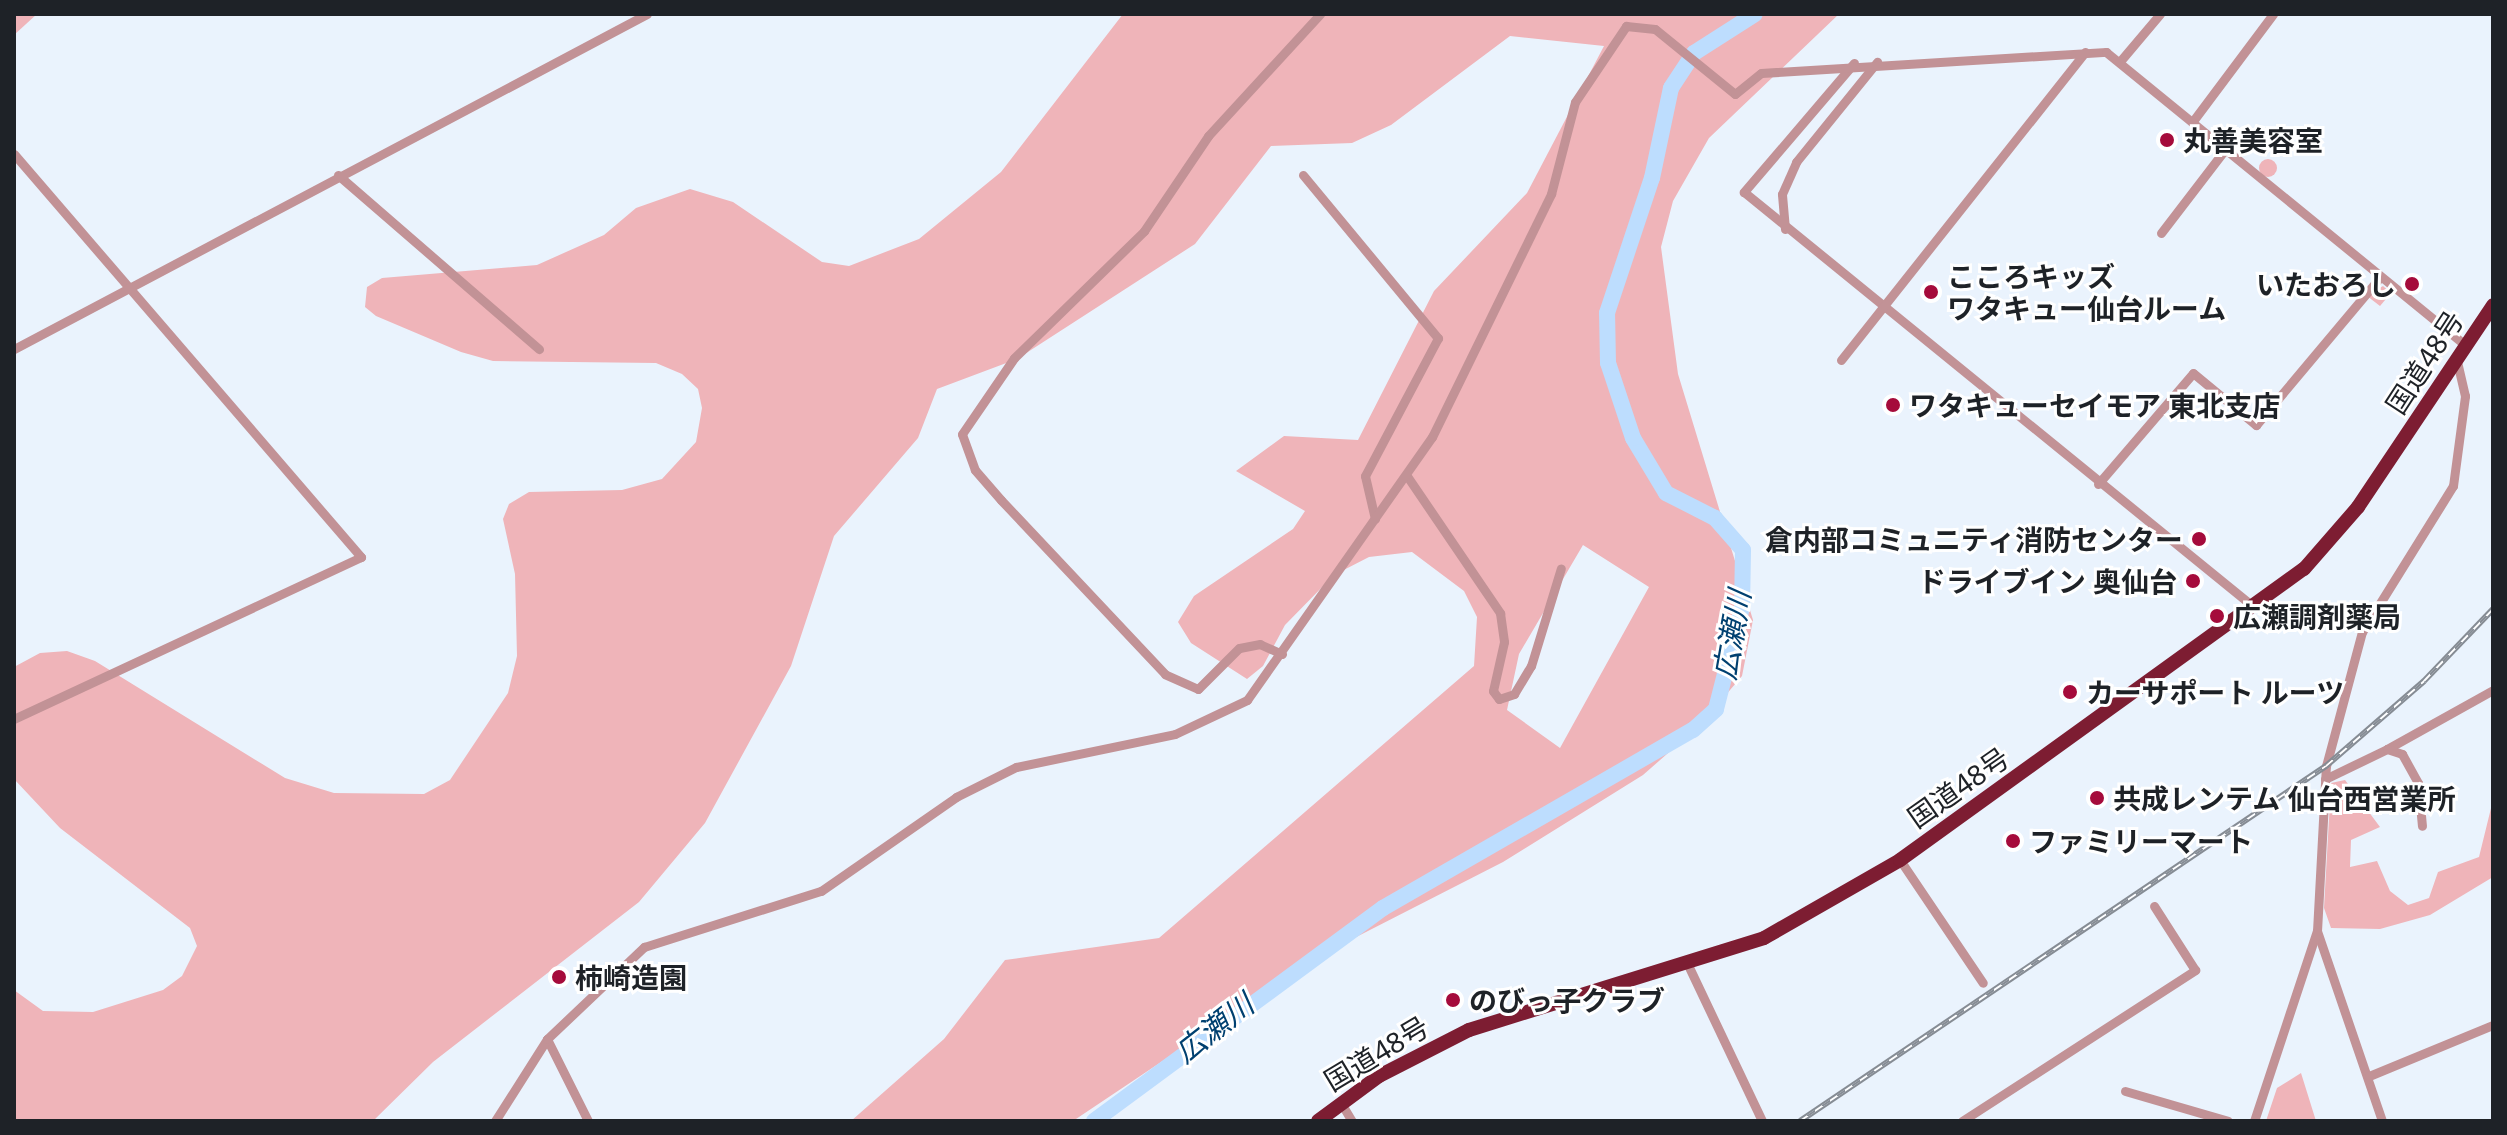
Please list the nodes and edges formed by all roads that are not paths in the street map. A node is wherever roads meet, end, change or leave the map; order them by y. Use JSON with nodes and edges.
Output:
{"nodes":[{"id":1,"x":647,"y":14,"type":"edge"},
{"id":2,"x":1320,"y":14,"type":"edge"},
{"id":3,"x":2160,"y":14,"type":"edge"},
{"id":4,"x":2273,"y":14,"type":"edge"},
{"id":5,"x":2085,"y":52,"type":"junction"},
{"id":6,"x":2122,"y":59,"type":"junction"},
{"id":7,"x":1877,"y":62,"type":"junction"},
{"id":8,"x":1854,"y":63,"type":"junction"},
{"id":9,"x":2193,"y":121,"type":"junction"},
{"id":10,"x":2227,"y":147,"type":"junction"},
{"id":11,"x":14,"y":154,"type":"edge"},
{"id":12,"x":338,"y":175,"type":"junction"},
{"id":13,"x":1303,"y":175,"type":"dead end"},
{"id":14,"x":1785,"y":229,"type":"junction"},
{"id":15,"x":2161,"y":233,"type":"dead end"},
{"id":16,"x":2380,"y":277,"type":"junction"},
{"id":17,"x":126,"y":285,"type":"junction"},
{"id":18,"x":2493,"y":305,"type":"edge"},
{"id":19,"x":1882,"y":310,"type":"junction"},
{"id":20,"x":2466,"y":346,"type":"junction"},
{"id":21,"x":14,"y":349,"type":"edge"},
{"id":22,"x":539,"y":349,"type":"dead end"},
{"id":23,"x":1841,"y":360,"type":"dead end"},
{"id":24,"x":2457,"y":361,"type":"junction"},
{"id":25,"x":1407,"y":476,"type":"junction"},
{"id":26,"x":2098,"y":484,"type":"junction"},
{"id":27,"x":1375,"y":519,"type":"junction"},
{"id":28,"x":1561,"y":568,"type":"dead end"},
{"id":29,"x":2256,"y":609,"type":"junction"},
{"id":30,"x":1282,"y":654,"type":"junction"},
{"id":31,"x":2493,"y":690,"type":"edge"},
{"id":32,"x":14,"y":719,"type":"edge"},
{"id":33,"x":2387,"y":749,"type":"junction"},
{"id":34,"x":2325,"y":779,"type":"junction"},
{"id":35,"x":2422,"y":826,"type":"dead end"},
{"id":36,"x":1900,"y":860,"type":"junction"},
{"id":37,"x":2154,"y":906,"type":"dead end"},
{"id":38,"x":2317,"y":931,"type":"junction"},
{"id":39,"x":1688,"y":965,"type":"junction"},
{"id":40,"x":1983,"y":983,"type":"dead end"},
{"id":41,"x":2493,"y":1025,"type":"edge"},
{"id":42,"x":547,"y":1039,"type":"junction"},
{"id":43,"x":2369,"y":1076,"type":"junction"},
{"id":44,"x":2125,"y":1091,"type":"dead end"},
{"id":45,"x":1341,"y":1103,"type":"junction"},
{"id":46,"x":495,"y":1121,"type":"edge"},
{"id":47,"x":588,"y":1121,"type":"edge"},
{"id":48,"x":1318,"y":1121,"type":"edge"},
{"id":49,"x":1352,"y":1121,"type":"edge"},
{"id":50,"x":1762,"y":1121,"type":"edge"},
{"id":51,"x":1962,"y":1121,"type":"edge"},
{"id":52,"x":2228,"y":1121,"type":"edge"},
{"id":53,"x":2254,"y":1121,"type":"edge"},
{"id":54,"x":2382,"y":1121,"type":"edge"}],
"edges":[{"from":1,"to":12,"type":"street"},
{"from":2,"to":30,"type":"street"},
{"from":3,"to":6,"type":"street"},
{"from":4,"to":9,"type":"street"},
{"from":5,"to":6,"type":"street"},
{"from":5,"to":7,"type":"street"},
{"from":5,"to":19,"type":"street"},
{"from":6,"to":9,"type":"street"},
{"from":7,"to":8,"type":"street"},
{"from":7,"to":14,"type":"street"},
{"from":8,"to":14,"type":"street"},
{"from":8,"to":25,"type":"street"},
{"from":9,"to":10,"type":"street"},
{"from":10,"to":15,"type":"street"},
{"from":10,"to":16,"type":"street"},
{"from":11,"to":17,"type":"street"},
{"from":12,"to":17,"type":"street"},
{"from":12,"to":22,"type":"street"},
{"from":13,"to":27,"type":"street"},
{"from":14,"to":19,"type":"street"},
{"from":16,"to":20,"type":"street"},
{"from":16,"to":26,"type":"street"},
{"from":17,"to":21,"type":"street"},
{"from":17,"to":32,"type":"street"},
{"from":18,"to":20,"type":"highway","name":"国道48号"},
{"from":19,"to":23,"type":"street"},
{"from":19,"to":26,"type":"street"},
{"from":20,"to":24,"type":"highway","name":"国道48号"},
{"from":24,"to":29,"type":"highway","name":"国道48号"},
{"from":24,"to":34,"type":"street"},
{"from":25,"to":27,"type":"street"},
{"from":25,"to":28,"type":"street"},
{"from":26,"to":29,"type":"street"},
{"from":27,"to":30,"type":"street"},
{"from":29,"to":36,"type":"highway","name":"国道48号"},
{"from":30,"to":42,"type":"street"},
{"from":31,"to":33,"type":"street"},
{"from":33,"to":34,"type":"street"},
{"from":33,"to":35,"type":"street"},
{"from":34,"to":38,"type":"street"},
{"from":36,"to":39,"type":"highway","name":"国道48号"},
{"from":36,"to":40,"type":"street"},
{"from":37,"to":51,"type":"street"},
{"from":38,"to":43,"type":"street"},
{"from":38,"to":53,"type":"street"},
{"from":39,"to":45,"type":"highway","name":"国道48号"},
{"from":39,"to":50,"type":"street"},
{"from":41,"to":43,"type":"street"},
{"from":42,"to":46,"type":"street"},
{"from":42,"to":47,"type":"street"},
{"from":43,"to":54,"type":"street"},
{"from":44,"to":52,"type":"street"},
{"from":45,"to":48,"type":"highway","name":"国道48号"},
{"from":45,"to":49,"type":"street"}]}
